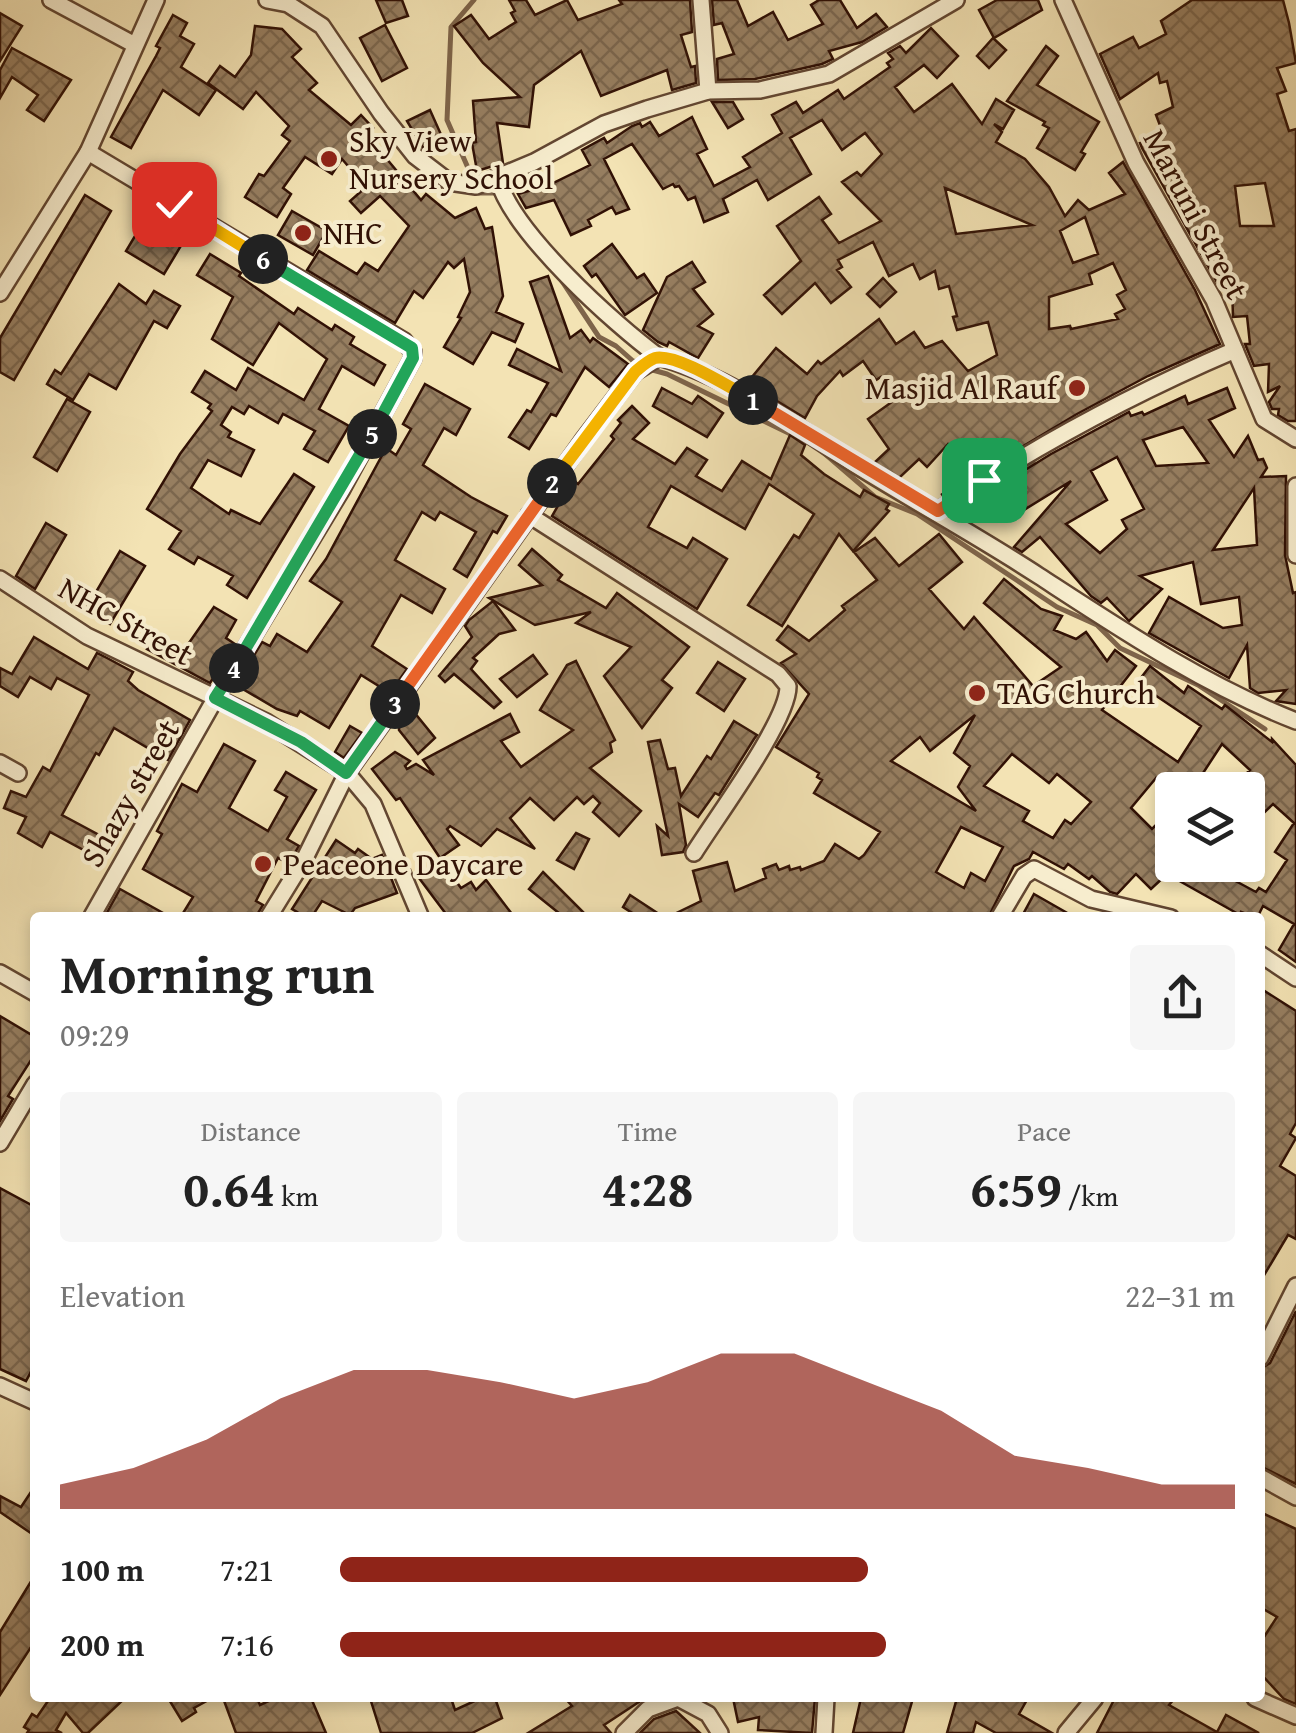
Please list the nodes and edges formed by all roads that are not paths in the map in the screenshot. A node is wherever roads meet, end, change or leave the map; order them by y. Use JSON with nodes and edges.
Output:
{"nodes":[{"id":1,"x":52,"y":0,"type":"edge"},
{"id":2,"x":156,"y":0,"type":"edge"},
{"id":3,"x":267,"y":0,"type":"edge"},
{"id":4,"x":700,"y":0,"type":"edge"},
{"id":5,"x":956,"y":0,"type":"edge"},
{"id":6,"x":1063,"y":0,"type":"edge"},
{"id":7,"x":135,"y":44,"type":"junction"},
{"id":8,"x":708,"y":91,"type":"junction"},
{"id":9,"x":88,"y":152,"type":"junction"},
{"id":10,"x":498,"y":179,"type":"junction"},
{"id":11,"x":0,"y":293,"type":"edge"},
{"id":12,"x":1234,"y":350,"type":"junction"},
{"id":13,"x":659,"y":357,"type":"junction"},
{"id":14,"x":1296,"y":439,"type":"edge"},
{"id":15,"x":1296,"y":486,"type":"edge"},
{"id":16,"x":938,"y":511,"type":"junction"},
{"id":17,"x":529,"y":515,"type":"junction"},
{"id":18,"x":1296,"y":555,"type":"edge"},
{"id":19,"x":0,"y":579,"type":"edge"},
{"id":20,"x":215,"y":698,"type":"junction"},
{"id":21,"x":1296,"y":721,"type":"edge"},
{"id":22,"x":0,"y":763,"type":"edge"},
{"id":23,"x":18,"y":773,"type":"dead end"},
{"id":24,"x":346,"y":773,"type":"junction"},
{"id":25,"x":694,"y":853,"type":"dead end"},
{"id":26,"x":1091,"y":899,"type":"junction"},
{"id":27,"x":94,"y":912,"type":"edge"},
{"id":28,"x":272,"y":912,"type":"edge"},
{"id":29,"x":418,"y":912,"type":"edge"},
{"id":30,"x":1003,"y":912,"type":"edge"},
{"id":31,"x":1088,"y":912,"type":"edge"},
{"id":32,"x":1146,"y":912,"type":"edge"},
{"id":33,"x":1265,"y":957,"type":"edge"},
{"id":34,"x":0,"y":973,"type":"edge"},
{"id":35,"x":1296,"y":978,"type":"edge"},
{"id":36,"x":30,"y":990,"type":"edge"},
{"id":37,"x":30,"y":1092,"type":"edge"},
{"id":38,"x":0,"y":1142,"type":"edge"},
{"id":39,"x":1296,"y":1286,"type":"edge"},
{"id":40,"x":1265,"y":1348,"type":"edge"},
{"id":41,"x":0,"y":1386,"type":"edge"},
{"id":42,"x":30,"y":1395,"type":"edge"},
{"id":43,"x":1265,"y":1480,"type":"edge"},
{"id":44,"x":1296,"y":1496,"type":"edge"},
{"id":45,"x":667,"y":1702,"type":"edge"},
{"id":46,"x":686,"y":1702,"type":"edge"},
{"id":47,"x":826,"y":1702,"type":"edge"},
{"id":48,"x":1092,"y":1702,"type":"edge"},
{"id":49,"x":1264,"y":1702,"type":"edge"},
{"id":50,"x":1296,"y":1716,"type":"edge"},
{"id":51,"x":624,"y":1733,"type":"edge"},
{"id":52,"x":720,"y":1733,"type":"edge"},
{"id":53,"x":824,"y":1733,"type":"edge"},
{"id":54,"x":1066,"y":1733,"type":"edge"}],
"edges":[{"from":1,"to":7,"type":"street"},
{"from":2,"to":7,"type":"street"},
{"from":3,"to":10,"type":"street"},
{"from":4,"to":8,"type":"street"},
{"from":5,"to":8,"type":"street"},
{"from":6,"to":12,"type":"street","name":"Maruni Street"},
{"from":7,"to":9,"type":"street"},
{"from":8,"to":10,"type":"street"},
{"from":9,"to":11,"type":"street"},
{"from":9,"to":20,"type":"street","name":"Shazy street"},
{"from":10,"to":13,"type":"street"},
{"from":12,"to":14,"type":"street","name":"Maruni Street"},
{"from":12,"to":16,"type":"street"},
{"from":13,"to":16,"type":"street"},
{"from":13,"to":17,"type":"street"},
{"from":15,"to":18,"type":"street"},
{"from":16,"to":21,"type":"street"},
{"from":17,"to":24,"type":"street"},
{"from":17,"to":25,"type":"street"},
{"from":19,"to":20,"type":"street","name":"NHC Street"},
{"from":20,"to":24,"type":"street","name":"NHC Street"},
{"from":20,"to":27,"type":"street","name":"Shazy street"},
{"from":22,"to":23,"type":"street"},
{"from":24,"to":28,"type":"street"},
{"from":24,"to":29,"type":"street","name":"NHC Street"},
{"from":26,"to":30,"type":"street"},
{"from":26,"to":31,"type":"street"},
{"from":26,"to":32,"type":"street"},
{"from":33,"to":35,"type":"street"},
{"from":34,"to":36,"type":"street"},
{"from":37,"to":38,"type":"street"},
{"from":39,"to":40,"type":"street"},
{"from":41,"to":42,"type":"street"},
{"from":43,"to":44,"type":"street"},
{"from":45,"to":51,"type":"street"},
{"from":46,"to":52,"type":"street"},
{"from":47,"to":53,"type":"street"},
{"from":48,"to":54,"type":"street"},
{"from":49,"to":50,"type":"street"}]}
